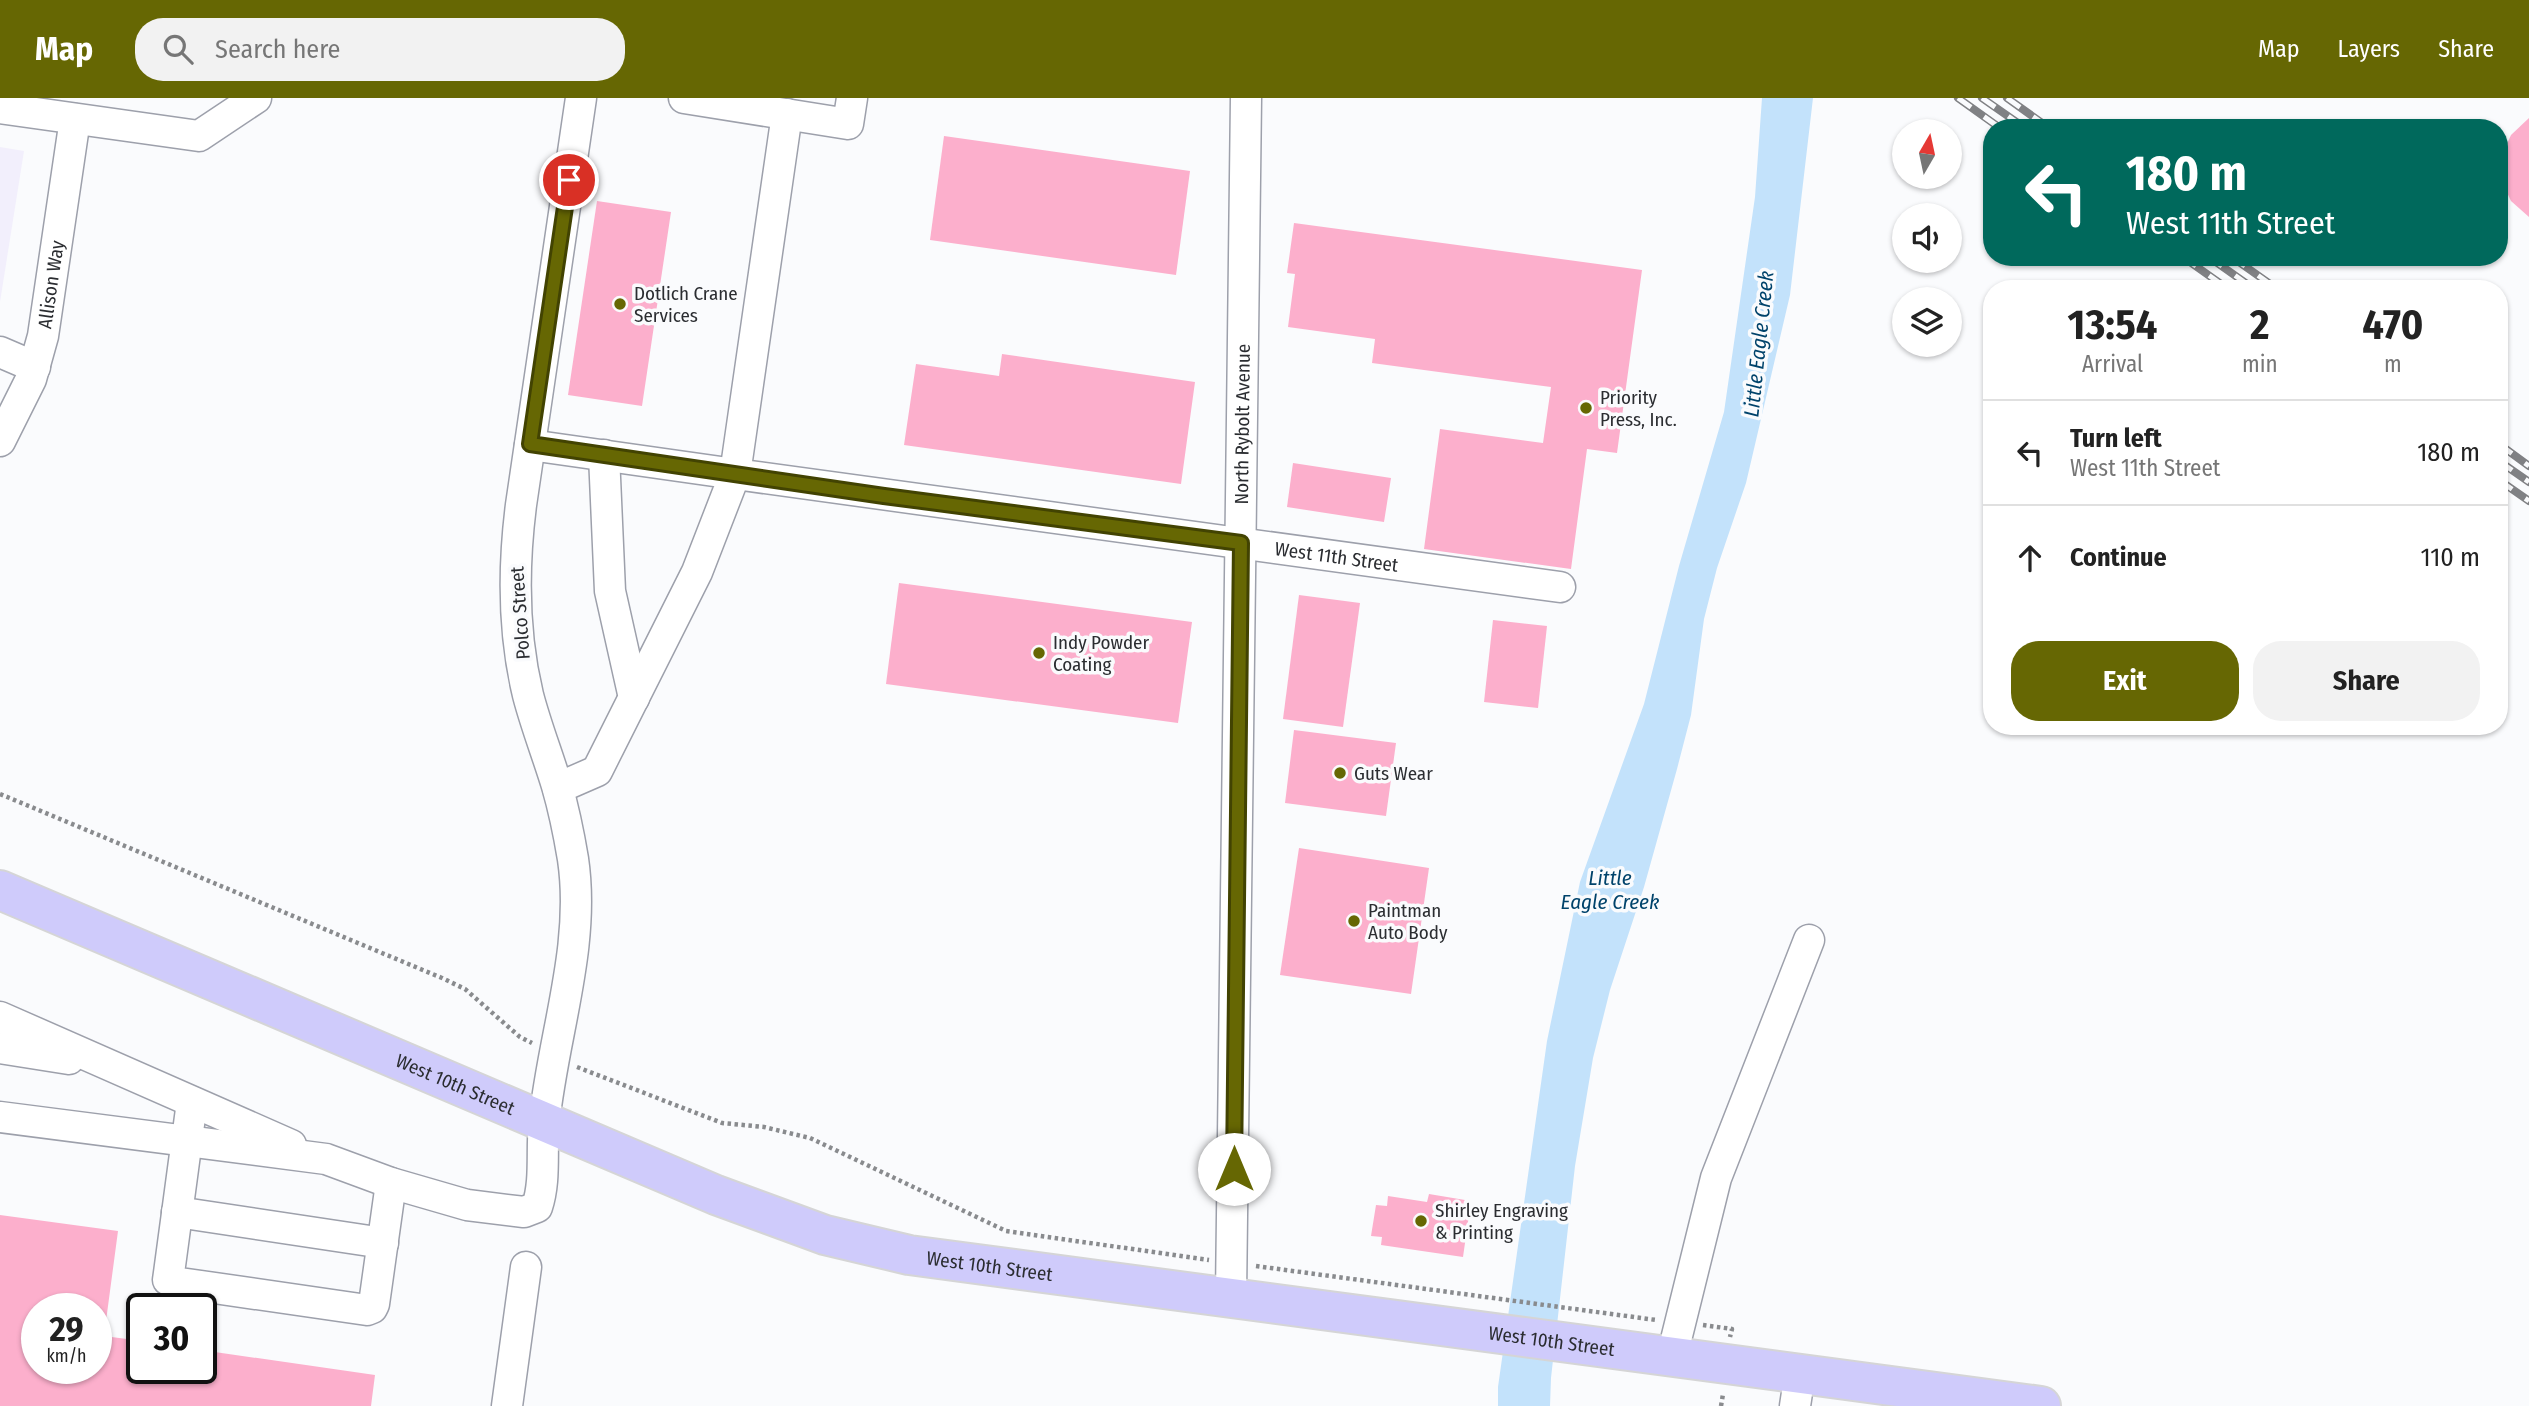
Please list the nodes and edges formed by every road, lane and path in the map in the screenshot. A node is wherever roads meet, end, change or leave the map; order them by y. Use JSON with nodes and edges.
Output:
{"nodes":[{"id":1,"x":256,"y":98,"type":"edge"},
{"id":2,"x":581,"y":98,"type":"edge"},
{"id":3,"x":684,"y":98,"type":"edge"},
{"id":4,"x":852,"y":98,"type":"edge"},
{"id":5,"x":1246,"y":98,"type":"edge"},
{"id":6,"x":0,"y":107,"type":"edge"},
{"id":7,"x":72,"y":111,"type":"edge"},
{"id":8,"x":788,"y":114,"type":"junction"},
{"id":9,"x":0,"y":352,"type":"edge"},
{"id":10,"x":35,"y":367,"type":"junction"},
{"id":11,"x":0,"y":441,"type":"edge"},
{"id":12,"x":530,"y":444,"type":"junction"},
{"id":13,"x":604,"y":455,"type":"junction"},
{"id":14,"x":736,"y":474,"type":"junction"},
{"id":15,"x":1241,"y":543,"type":"junction"},
{"id":16,"x":1560,"y":587,"type":"dead end"},
{"id":17,"x":634,"y":698,"type":"junction"},
{"id":18,"x":558,"y":788,"type":"junction"},
{"id":19,"x":0,"y":794,"type":"edge"},
{"id":20,"x":0,"y":890,"type":"edge"},
{"id":21,"x":1809,"y":940,"type":"dead end"},
{"id":22,"x":0,"y":1017,"type":"edge"},
{"id":23,"x":0,"y":1048,"type":"edge"},
{"id":24,"x":555,"y":1055,"type":"junction"},
{"id":25,"x":106,"y":1064,"type":"junction"},
{"id":26,"x":192,"y":1102,"type":"junction"},
{"id":27,"x":0,"y":1117,"type":"edge"},
{"id":28,"x":544,"y":1123,"type":"junction"},
{"id":29,"x":187,"y":1141,"type":"junction"},
{"id":30,"x":326,"y":1159,"type":"junction"},
{"id":31,"x":391,"y":1183,"type":"junction"},
{"id":32,"x":177,"y":1212,"type":"junction"},
{"id":33,"x":383,"y":1243,"type":"junction"},
{"id":34,"x":526,"y":1267,"type":"dead end"},
{"id":35,"x":1232,"y":1280,"type":"junction"},
{"id":36,"x":1445,"y":1308,"type":"junction"},
{"id":37,"x":1635,"y":1335,"type":"junction"},
{"id":38,"x":1672,"y":1356,"type":"junction"},
{"id":39,"x":1797,"y":1390,"type":"edge"},
{"id":40,"x":1722,"y":1396,"type":"dead end"},
{"id":41,"x":1986,"y":1402,"type":"edge"},
{"id":42,"x":507,"y":1406,"type":"edge"},
{"id":43,"x":1721,"y":1406,"type":"edge"},
{"id":44,"x":2042,"y":1406,"type":"edge"}],
"edges":[{"from":1,"to":7,"type":"street"},
{"from":2,"to":12,"type":"street","name":"Polco Street"},
{"from":3,"to":8,"type":"street"},
{"from":4,"to":8,"type":"street"},
{"from":5,"to":15,"type":"street","name":"North Rybolt Avenue"},
{"from":6,"to":7,"type":"street"},
{"from":7,"to":10,"type":"street","name":"Allison Way"},
{"from":8,"to":14,"type":"street"},
{"from":9,"to":10,"type":"street"},
{"from":10,"to":11,"type":"street","name":"Allison Way"},
{"from":12,"to":13,"type":"street","name":"West 11th Street"},
{"from":12,"to":18,"type":"street","name":"Polco Street"},
{"from":13,"to":14,"type":"street","name":"West 11th Street"},
{"from":13,"to":17,"type":"street"},
{"from":14,"to":15,"type":"street","name":"West 11th Street"},
{"from":14,"to":17,"type":"street"},
{"from":15,"to":16,"type":"street","name":"West 11th Street"},
{"from":15,"to":35,"type":"street","name":"North Rybolt Avenue"},
{"from":17,"to":18,"type":"street"},
{"from":18,"to":24,"type":"street","name":"Polco Street"},
{"from":19,"to":24,"type":"path"},
{"from":20,"to":28,"type":"main road","name":"West 10th Street"},
{"from":21,"to":38,"type":"street"},
{"from":22,"to":25,"type":"street"},
{"from":23,"to":25,"type":"street"},
{"from":24,"to":28,"type":"street","name":"Polco Street"},
{"from":24,"to":35,"type":"path"},
{"from":25,"to":26,"type":"street"},
{"from":26,"to":29,"type":"street"},
{"from":26,"to":30,"type":"street"},
{"from":27,"to":29,"type":"street"},
{"from":28,"to":31,"type":"street","name":"Polco Street"},
{"from":28,"to":35,"type":"main road","name":"West 10th Street"},
{"from":29,"to":30,"type":"street"},
{"from":29,"to":32,"type":"street"},
{"from":30,"to":31,"type":"street"},
{"from":31,"to":33,"type":"street"},
{"from":32,"to":33,"type":"street"},
{"from":32,"to":33,"type":"street"},
{"from":34,"to":42,"type":"street"},
{"from":35,"to":36,"type":"main road","name":"West 10th Street"},
{"from":35,"to":36,"type":"path"},
{"from":36,"to":37,"type":"main road","name":"West 10th Street"},
{"from":36,"to":37,"type":"path"},
{"from":37,"to":38,"type":"main road","name":"West 10th Street"},
{"from":38,"to":39,"type":"main road","name":"West 10th Street"},
{"from":39,"to":41,"type":"main road","name":"West 10th Street"},
{"from":40,"to":43,"type":"path"},
{"from":41,"to":44,"type":"main road","name":"West 10th Street"}]}
